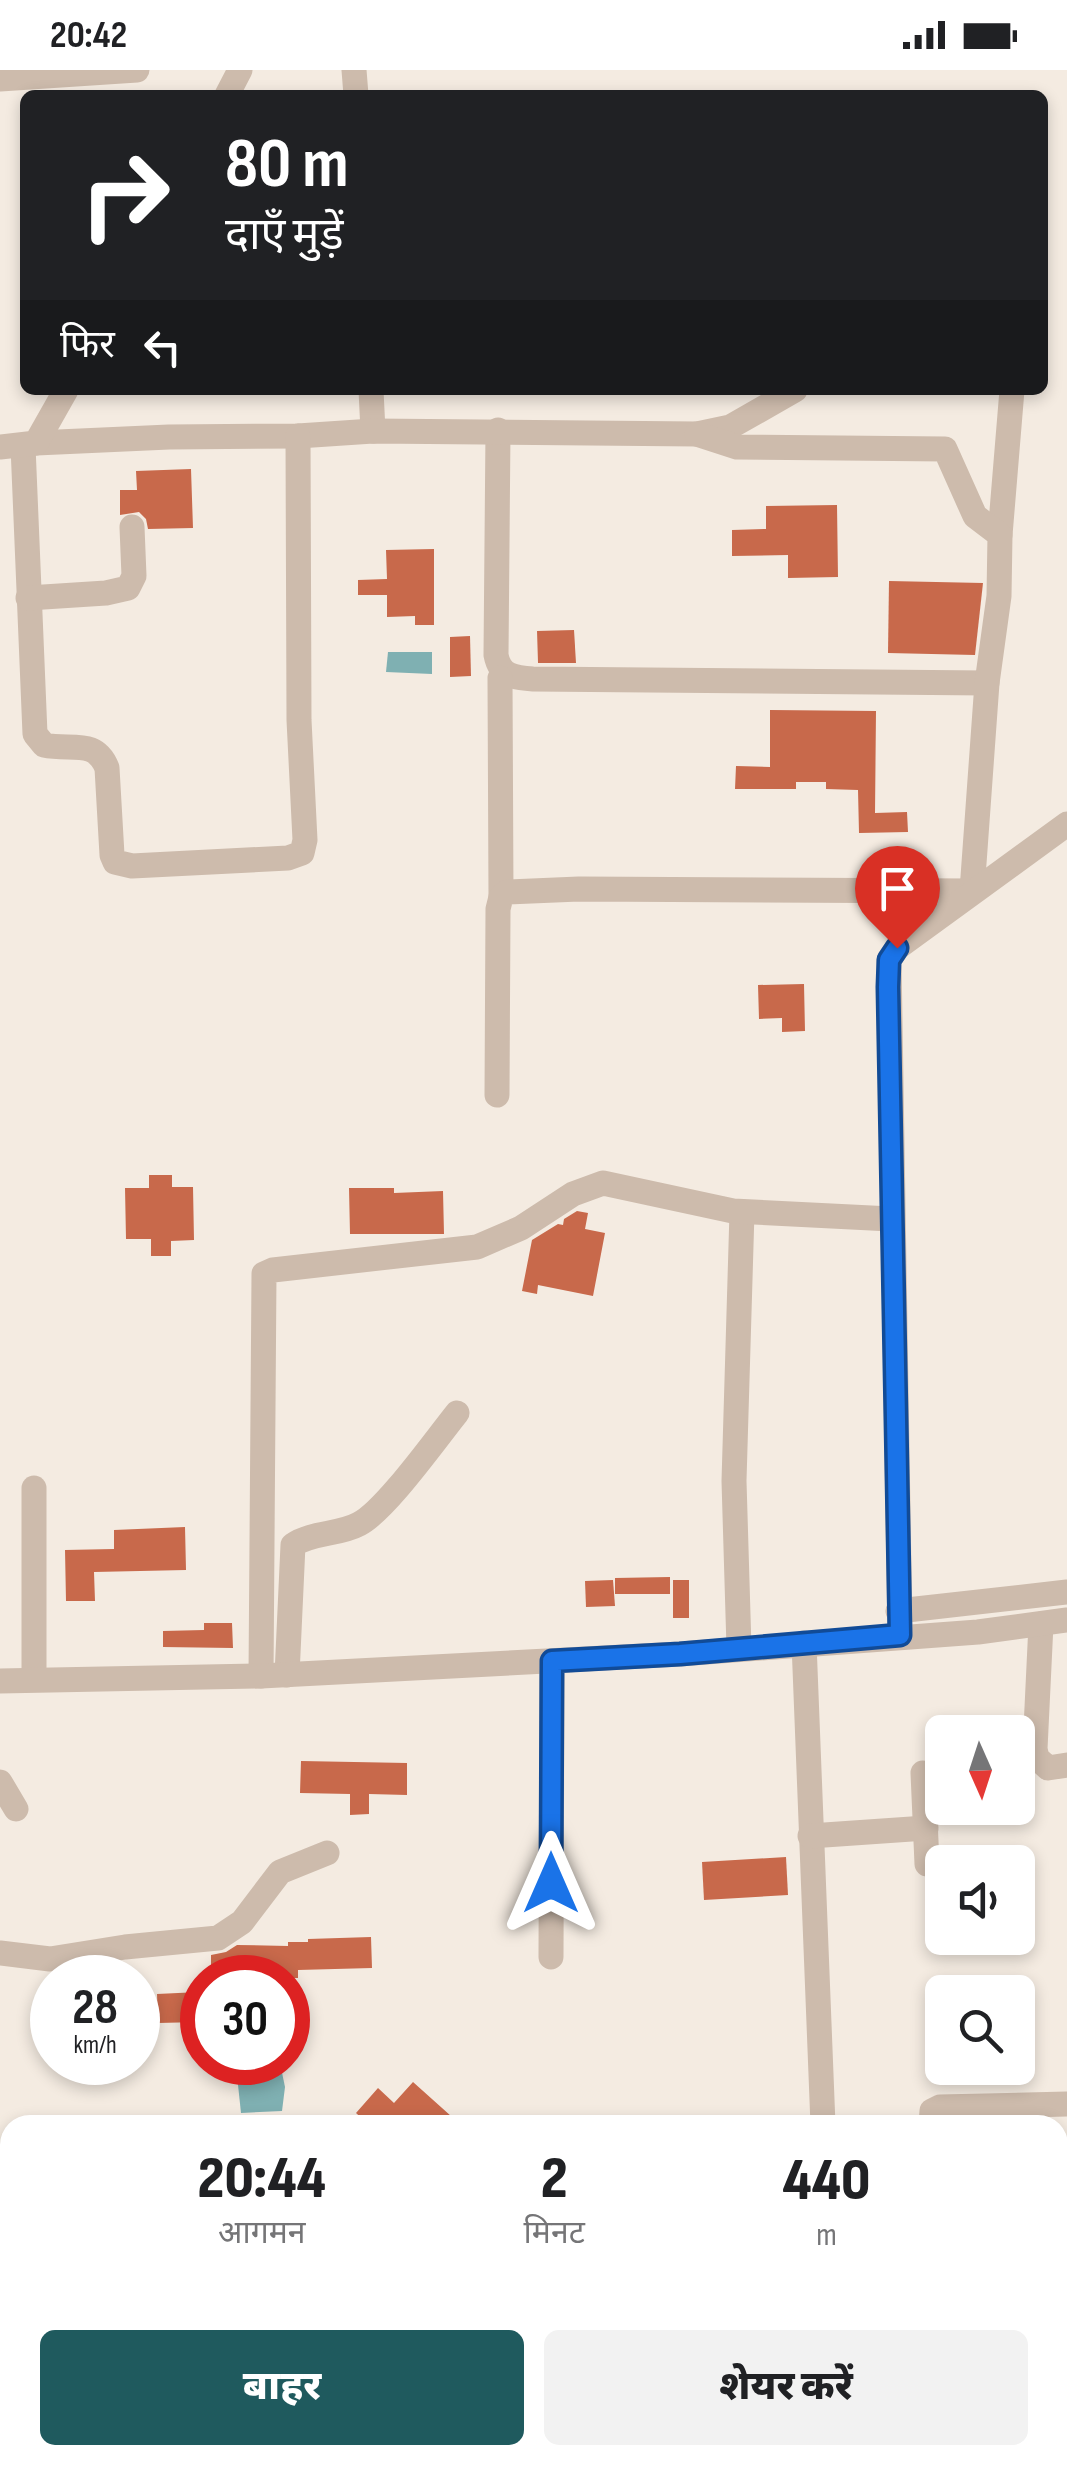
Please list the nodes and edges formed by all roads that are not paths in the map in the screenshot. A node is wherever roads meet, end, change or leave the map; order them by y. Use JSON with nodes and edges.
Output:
{"nodes":[{"id":1,"x":137,"y":70,"type":"edge"},
{"id":2,"x":0,"y":79,"type":"edge"},
{"id":3,"x":62,"y":395,"type":"edge"},
{"id":4,"x":371,"y":395,"type":"edge"},
{"id":5,"x":786,"y":395,"type":"edge"},
{"id":6,"x":1012,"y":395,"type":"edge"},
{"id":7,"x":498,"y":430,"type":"junction"},
{"id":8,"x":373,"y":431,"type":"junction"},
{"id":9,"x":697,"y":434,"type":"junction"},
{"id":10,"x":298,"y":436,"type":"junction"},
{"id":11,"x":20,"y":446,"type":"edge"},
{"id":12,"x":132,"y":528,"type":"dead end"},
{"id":13,"x":1000,"y":535,"type":"junction"},
{"id":14,"x":28,"y":598,"type":"junction"},
{"id":15,"x":500,"y":678,"type":"dead end"},
{"id":16,"x":986,"y":683,"type":"junction"},
{"id":17,"x":1067,"y":824,"type":"edge"},
{"id":18,"x":972,"y":891,"type":"junction"},
{"id":19,"x":501,"y":897,"type":"junction"},
{"id":20,"x":497,"y":1096,"type":"dead end"},
{"id":21,"x":742,"y":1212,"type":"junction"},
{"id":22,"x":891,"y":1219,"type":"junction"},
{"id":23,"x":457,"y":1413,"type":"dead end"},
{"id":24,"x":34,"y":1488,"type":"dead end"},
{"id":25,"x":1067,"y":1592,"type":"edge"},
{"id":26,"x":1054,"y":1622,"type":"edge"},
{"id":27,"x":899,"y":1623,"type":"junction"},
{"id":28,"x":804,"y":1642,"type":"junction"},
{"id":29,"x":739,"y":1648,"type":"junction"},
{"id":30,"x":552,"y":1661,"type":"junction"},
{"id":31,"x":274,"y":1676,"type":"junction"},
{"id":32,"x":34,"y":1680,"type":"junction"},
{"id":33,"x":0,"y":1681,"type":"edge"},
{"id":34,"x":1067,"y":1765,"type":"edge"},
{"id":35,"x":923,"y":1772,"type":"dead end"},
{"id":36,"x":0,"y":1782,"type":"edge"},
{"id":37,"x":16,"y":1810,"type":"dead end"},
{"id":38,"x":926,"y":1828,"type":"junction"},
{"id":39,"x":810,"y":1836,"type":"junction"},
{"id":40,"x":927,"y":1845,"type":"edge"},
{"id":41,"x":327,"y":1853,"type":"dead end"},
{"id":42,"x":0,"y":1954,"type":"edge"},
{"id":43,"x":551,"y":1957,"type":"dead end"},
{"id":44,"x":1067,"y":2104,"type":"edge"},
{"id":45,"x":823,"y":2115,"type":"edge"},
{"id":46,"x":932,"y":2115,"type":"edge"}],
"edges":[{"from":1,"to":2,"type":"street"},
{"from":3,"to":11,"type":"street"},
{"from":4,"to":8,"type":"street"},
{"from":5,"to":9,"type":"street"},
{"from":6,"to":13,"type":"street"},
{"from":7,"to":8,"type":"street"},
{"from":7,"to":9,"type":"street"},
{"from":7,"to":16,"type":"street"},
{"from":8,"to":10,"type":"street"},
{"from":9,"to":13,"type":"street"},
{"from":10,"to":11,"type":"street"},
{"from":10,"to":14,"type":"street"},
{"from":11,"to":14,"type":"street"},
{"from":12,"to":14,"type":"street"},
{"from":13,"to":16,"type":"street"},
{"from":15,"to":19,"type":"street"},
{"from":16,"to":18,"type":"street"},
{"from":17,"to":18,"type":"street"},
{"from":18,"to":19,"type":"street"},
{"from":18,"to":22,"type":"street"},
{"from":19,"to":20,"type":"street"},
{"from":21,"to":22,"type":"street"},
{"from":21,"to":29,"type":"street"},
{"from":21,"to":31,"type":"street"},
{"from":22,"to":27,"type":"street"},
{"from":23,"to":31,"type":"street"},
{"from":24,"to":32,"type":"street"},
{"from":25,"to":27,"type":"street"},
{"from":26,"to":27,"type":"street"},
{"from":26,"to":34,"type":"street"},
{"from":27,"to":28,"type":"street"},
{"from":28,"to":29,"type":"street"},
{"from":28,"to":39,"type":"street"},
{"from":29,"to":30,"type":"street"},
{"from":30,"to":31,"type":"street"},
{"from":30,"to":43,"type":"street"},
{"from":31,"to":32,"type":"street"},
{"from":32,"to":33,"type":"street"},
{"from":35,"to":38,"type":"street"},
{"from":36,"to":37,"type":"street"},
{"from":38,"to":39,"type":"street"},
{"from":38,"to":40,"type":"street"},
{"from":39,"to":45,"type":"street"},
{"from":41,"to":42,"type":"street"},
{"from":44,"to":46,"type":"street"}]}
